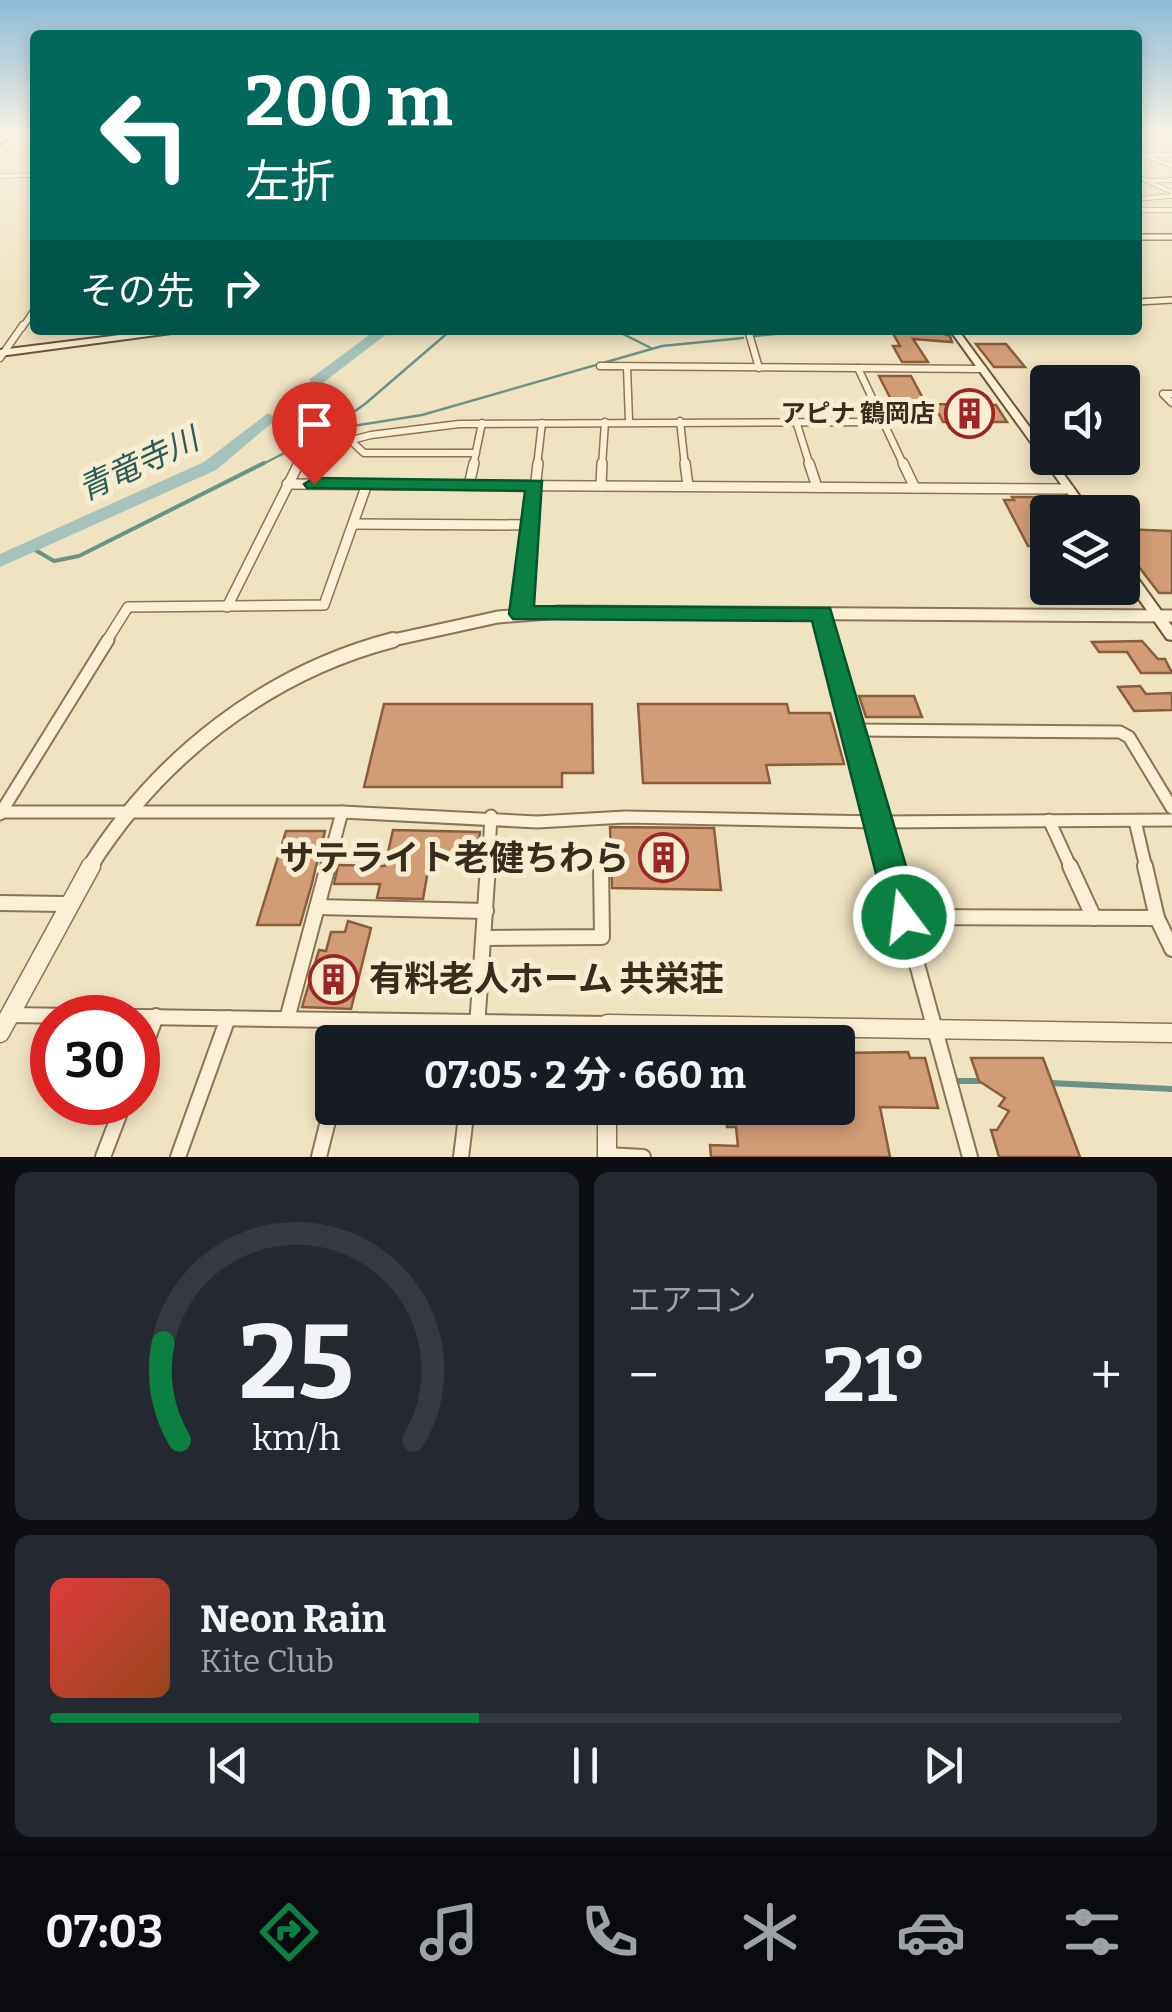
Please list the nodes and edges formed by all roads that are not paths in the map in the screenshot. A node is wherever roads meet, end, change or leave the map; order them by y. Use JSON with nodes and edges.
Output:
{"nodes":[{"id":1,"x":1172,"y":194,"type":"edge"},
{"id":2,"x":1142,"y":198,"type":"edge"},
{"id":3,"x":1142,"y":210,"type":"edge"},
{"id":4,"x":1172,"y":210,"type":"edge"},
{"id":5,"x":1142,"y":237,"type":"edge"},
{"id":6,"x":1172,"y":237,"type":"edge"},
{"id":7,"x":1172,"y":300,"type":"edge"},
{"id":8,"x":1142,"y":302,"type":"edge"},
{"id":9,"x":30,"y":316,"type":"edge"},
{"id":10,"x":142,"y":335,"type":"edge"},
{"id":11,"x":749,"y":335,"type":"edge"},
{"id":12,"x":958,"y":335,"type":"edge"},
{"id":13,"x":1,"y":354,"type":"edge"},
{"id":14,"x":600,"y":366,"type":"dead end"},
{"id":15,"x":627,"y":367,"type":"junction"},
{"id":16,"x":759,"y":368,"type":"junction"},
{"id":17,"x":858,"y":368,"type":"junction"},
{"id":18,"x":983,"y":369,"type":"junction"},
{"id":19,"x":1172,"y":394,"type":"edge"},
{"id":20,"x":1172,"y":403,"type":"edge"},
{"id":21,"x":680,"y":420,"type":"junction"},
{"id":22,"x":629,"y":421,"type":"junction"},
{"id":23,"x":606,"y":422,"type":"junction"},
{"id":24,"x":796,"y":422,"type":"junction"},
{"id":25,"x":884,"y":422,"type":"junction"},
{"id":26,"x":482,"y":423,"type":"junction"},
{"id":27,"x":542,"y":423,"type":"junction"},
{"id":28,"x":348,"y":438,"type":"junction"},
{"id":29,"x":476,"y":453,"type":"junction"},
{"id":30,"x":287,"y":484,"type":"junction"},
{"id":31,"x":367,"y":484,"type":"junction"},
{"id":32,"x":469,"y":485,"type":"junction"},
{"id":33,"x":535,"y":486,"type":"junction"},
{"id":34,"x":602,"y":486,"type":"junction"},
{"id":35,"x":688,"y":486,"type":"junction"},
{"id":36,"x":818,"y":487,"type":"junction"},
{"id":37,"x":915,"y":488,"type":"junction"},
{"id":38,"x":1069,"y":489,"type":"junction"},
{"id":39,"x":1073,"y":495,"type":"edge"},
{"id":40,"x":353,"y":524,"type":"junction"},
{"id":41,"x":531,"y":525,"type":"junction"},
{"id":42,"x":1140,"y":586,"type":"edge"},
{"id":43,"x":227,"y":607,"type":"junction"},
{"id":44,"x":822,"y":613,"type":"junction"},
{"id":45,"x":521,"y":614,"type":"junction"},
{"id":46,"x":1165,"y":616,"type":"edge"},
{"id":47,"x":1172,"y":636,"type":"edge"},
{"id":48,"x":854,"y":730,"type":"junction"},
{"id":49,"x":1172,"y":808,"type":"edge"},
{"id":50,"x":130,"y":810,"type":"junction"},
{"id":51,"x":342,"y":812,"type":"junction"},
{"id":52,"x":0,"y":813,"type":"edge"},
{"id":53,"x":491,"y":816,"type":"junction"},
{"id":54,"x":1049,"y":820,"type":"junction"},
{"id":55,"x":1172,"y":820,"type":"edge"},
{"id":56,"x":1135,"y":821,"type":"junction"},
{"id":57,"x":878,"y":822,"type":"junction"},
{"id":58,"x":489,"y":858,"type":"junction"},
{"id":59,"x":0,"y":903,"type":"edge"},
{"id":60,"x":66,"y":904,"type":"junction"},
{"id":61,"x":317,"y":907,"type":"junction"},
{"id":62,"x":486,"y":911,"type":"junction"},
{"id":63,"x":904,"y":917,"type":"junction"},
{"id":64,"x":1094,"y":918,"type":"junction"},
{"id":65,"x":1156,"y":918,"type":"junction"},
{"id":66,"x":485,"y":938,"type":"junction"},
{"id":67,"x":1172,"y":949,"type":"edge"},
{"id":68,"x":160,"y":1016,"type":"edge"},
{"id":69,"x":228,"y":1018,"type":"junction"},
{"id":70,"x":287,"y":1018,"type":"junction"},
{"id":71,"x":30,"y":1020,"type":"edge"},
{"id":72,"x":355,"y":1020,"type":"junction"},
{"id":73,"x":3,"y":1021,"type":"edge"},
{"id":74,"x":479,"y":1022,"type":"junction"},
{"id":75,"x":354,"y":1025,"type":"edge"},
{"id":76,"x":479,"y":1025,"type":"edge"},
{"id":77,"x":514,"y":1025,"type":"edge"},
{"id":78,"x":935,"y":1029,"type":"junction"},
{"id":79,"x":855,"y":1030,"type":"edge"},
{"id":80,"x":1172,"y":1033,"type":"edge"},
{"id":81,"x":115,"y":1125,"type":"edge"},
{"id":82,"x":327,"y":1125,"type":"edge"},
{"id":83,"x":466,"y":1125,"type":"edge"},
{"id":84,"x":607,"y":1125,"type":"edge"},
{"id":85,"x":607,"y":1156,"type":"edge"},
{"id":86,"x":103,"y":1157,"type":"edge"},
{"id":87,"x":178,"y":1157,"type":"edge"},
{"id":88,"x":319,"y":1157,"type":"edge"},
{"id":89,"x":461,"y":1157,"type":"edge"},
{"id":90,"x":643,"y":1157,"type":"edge"},
{"id":91,"x":970,"y":1157,"type":"edge"}],
"edges":[{"from":1,"to":2,"type":"street"},
{"from":3,"to":4,"type":"street"},
{"from":5,"to":6,"type":"street"},
{"from":7,"to":8,"type":"street"},
{"from":9,"to":13,"type":"street"},
{"from":10,"to":13,"type":"main road"},
{"from":11,"to":16,"type":"street"},
{"from":12,"to":18,"type":"main road"},
{"from":14,"to":15,"type":"street"},
{"from":15,"to":16,"type":"street"},
{"from":15,"to":22,"type":"street"},
{"from":16,"to":17,"type":"street"},
{"from":17,"to":18,"type":"street"},
{"from":17,"to":25,"type":"street"},
{"from":18,"to":38,"type":"main road"},
{"from":19,"to":20,"type":"street"},
{"from":21,"to":22,"type":"street"},
{"from":21,"to":24,"type":"street"},
{"from":21,"to":35,"type":"street"},
{"from":22,"to":23,"type":"street"},
{"from":23,"to":27,"type":"street"},
{"from":23,"to":34,"type":"street"},
{"from":24,"to":25,"type":"street"},
{"from":24,"to":36,"type":"street"},
{"from":25,"to":37,"type":"street"},
{"from":26,"to":27,"type":"street"},
{"from":26,"to":28,"type":"street"},
{"from":26,"to":29,"type":"street"},
{"from":27,"to":33,"type":"street"},
{"from":28,"to":29,"type":"street"},
{"from":28,"to":30,"type":"street"},
{"from":29,"to":32,"type":"street"},
{"from":30,"to":31,"type":"street"},
{"from":30,"to":43,"type":"street"},
{"from":31,"to":32,"type":"street"},
{"from":31,"to":40,"type":"street"},
{"from":32,"to":33,"type":"street"},
{"from":33,"to":34,"type":"street"},
{"from":33,"to":41,"type":"street"},
{"from":34,"to":35,"type":"street"},
{"from":35,"to":36,"type":"street"},
{"from":36,"to":37,"type":"street"},
{"from":37,"to":38,"type":"street"},
{"from":38,"to":39,"type":"main road"},
{"from":40,"to":41,"type":"street"},
{"from":40,"to":43,"type":"street"},
{"from":41,"to":45,"type":"street"},
{"from":42,"to":46,"type":"main road"},
{"from":43,"to":52,"type":"street"},
{"from":44,"to":45,"type":"street"},
{"from":44,"to":46,"type":"street"},
{"from":44,"to":48,"type":"street"},
{"from":45,"to":50,"type":"street"},
{"from":46,"to":47,"type":"main road"},
{"from":48,"to":49,"type":"street"},
{"from":48,"to":57,"type":"street"},
{"from":50,"to":51,"type":"street"},
{"from":50,"to":52,"type":"street"},
{"from":50,"to":60,"type":"street"},
{"from":51,"to":53,"type":"street"},
{"from":51,"to":61,"type":"street"},
{"from":53,"to":57,"type":"street"},
{"from":53,"to":58,"type":"street"},
{"from":54,"to":56,"type":"street"},
{"from":54,"to":57,"type":"street"},
{"from":54,"to":64,"type":"street"},
{"from":55,"to":56,"type":"street"},
{"from":56,"to":65,"type":"street"},
{"from":57,"to":63,"type":"street"},
{"from":58,"to":62,"type":"street"},
{"from":58,"to":66,"type":"street"},
{"from":59,"to":60,"type":"street"},
{"from":60,"to":73,"type":"street"},
{"from":61,"to":62,"type":"street"},
{"from":61,"to":70,"type":"street"},
{"from":62,"to":66,"type":"street"},
{"from":63,"to":64,"type":"street"},
{"from":63,"to":78,"type":"street"},
{"from":64,"to":65,"type":"street"},
{"from":65,"to":67,"type":"street"},
{"from":66,"to":74,"type":"street"},
{"from":68,"to":69,"type":"street"},
{"from":69,"to":70,"type":"street"},
{"from":69,"to":87,"type":"street"},
{"from":70,"to":72,"type":"street"},
{"from":71,"to":73,"type":"street"},
{"from":72,"to":74,"type":"street"},
{"from":72,"to":75,"type":"street"},
{"from":74,"to":76,"type":"street"},
{"from":74,"to":77,"type":"street"},
{"from":78,"to":79,"type":"street"},
{"from":78,"to":80,"type":"street"},
{"from":78,"to":91,"type":"street"},
{"from":81,"to":86,"type":"street"},
{"from":82,"to":88,"type":"street"},
{"from":83,"to":89,"type":"street"},
{"from":84,"to":85,"type":"street"},
{"from":85,"to":90,"type":"street"}]}
